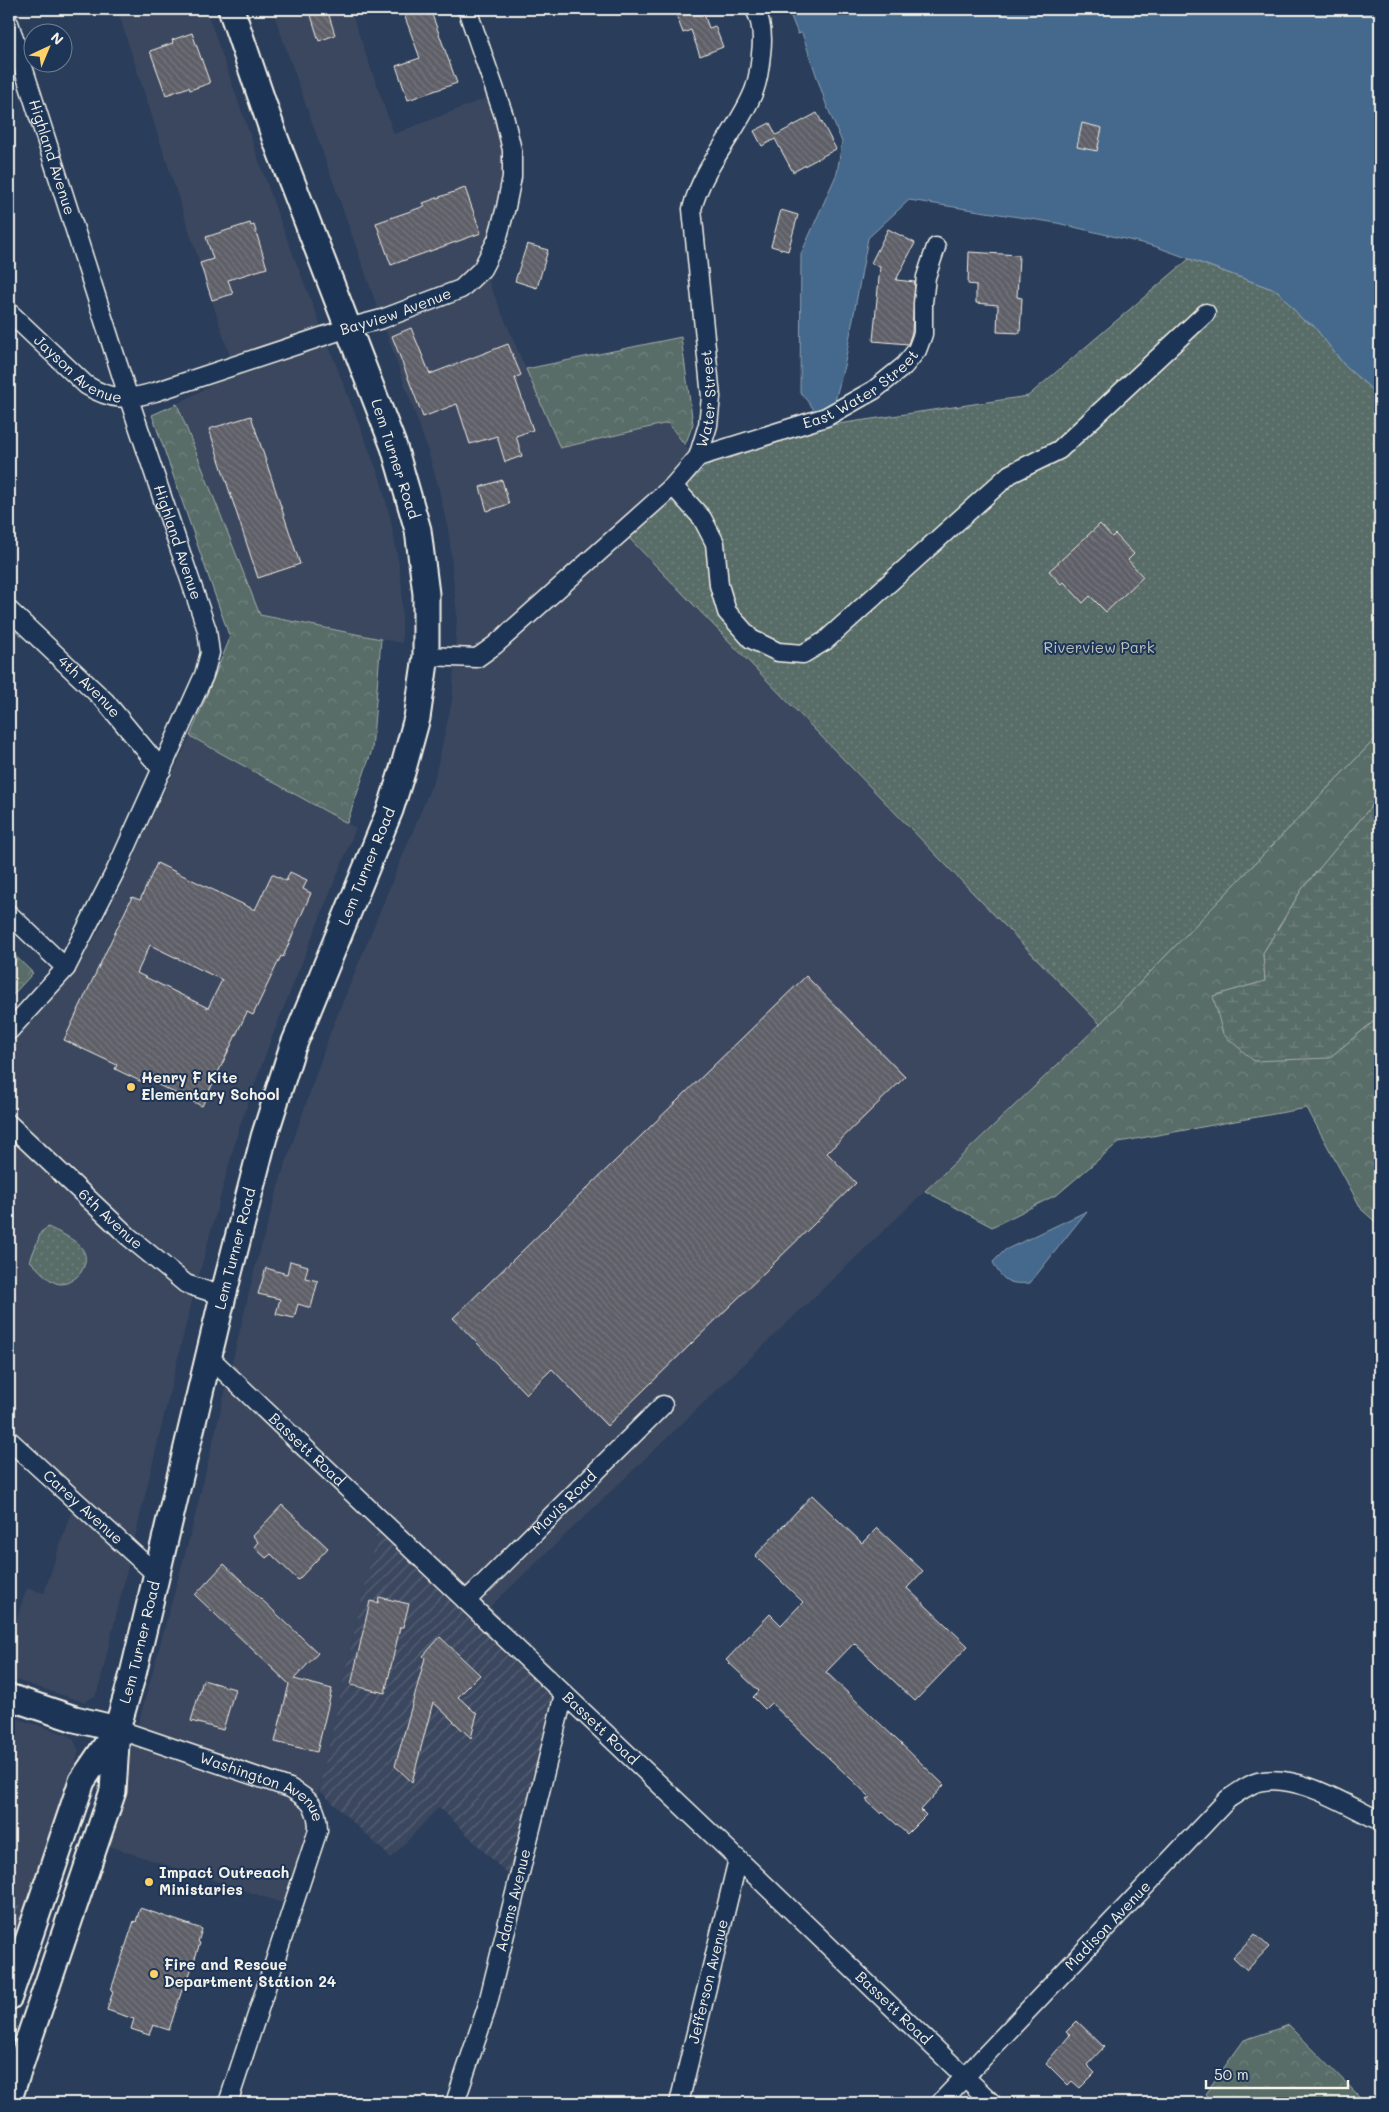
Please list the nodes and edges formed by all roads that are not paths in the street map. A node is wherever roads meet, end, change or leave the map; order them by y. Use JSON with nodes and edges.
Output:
{"nodes":[{"id":1,"x":231,"y":9,"type":"edge"},
{"id":2,"x":467,"y":9,"type":"edge"},
{"id":3,"x":755,"y":9,"type":"edge"},
{"id":4,"x":9,"y":23,"type":"edge"},
{"id":5,"x":936,"y":247,"type":"dead end"},
{"id":6,"x":9,"y":312,"type":"edge"},
{"id":7,"x":1206,"y":313,"type":"dead end"},
{"id":8,"x":348,"y":328,"type":"junction"},
{"id":9,"x":129,"y":399,"type":"junction"},
{"id":10,"x":698,"y":457,"type":"junction"},
{"id":11,"x":672,"y":486,"type":"junction"},
{"id":12,"x":9,"y":610,"type":"edge"},
{"id":13,"x":426,"y":656,"type":"junction"},
{"id":14,"x":162,"y":770,"type":"junction"},
{"id":15,"x":9,"y":914,"type":"edge"},
{"id":16,"x":66,"y":968,"type":"junction"},
{"id":17,"x":9,"y":1031,"type":"edge"},
{"id":18,"x":9,"y":1124,"type":"edge"},
{"id":19,"x":222,"y":1296,"type":"junction"},
{"id":20,"x":208,"y":1356,"type":"junction"},
{"id":21,"x":663,"y":1405,"type":"dead end"},
{"id":22,"x":9,"y":1440,"type":"edge"},
{"id":23,"x":157,"y":1575,"type":"junction"},
{"id":24,"x":466,"y":1601,"type":"junction"},
{"id":25,"x":564,"y":1694,"type":"junction"},
{"id":26,"x":9,"y":1697,"type":"edge"},
{"id":27,"x":117,"y":1729,"type":"junction"},
{"id":28,"x":1380,"y":1821,"type":"edge"},
{"id":29,"x":738,"y":1859,"type":"junction"},
{"id":30,"x":9,"y":1997,"type":"edge"},
{"id":31,"x":965,"y":2076,"type":"junction"},
{"id":32,"x":9,"y":2098,"type":"edge"},
{"id":33,"x":228,"y":2103,"type":"edge"},
{"id":34,"x":454,"y":2103,"type":"edge"},
{"id":35,"x":679,"y":2103,"type":"edge"},
{"id":36,"x":940,"y":2103,"type":"edge"},
{"id":37,"x":992,"y":2103,"type":"edge"}],
"edges":[{"from":1,"to":8,"type":"main road","name":"Lem Turner Road"},
{"from":2,"to":8,"type":"street","name":"Bayview Avenue"},
{"from":3,"to":10,"type":"street","name":"Water Street"},
{"from":4,"to":9,"type":"street","name":"Highland Avenue"},
{"from":5,"to":10,"type":"street","name":"East Water Street"},
{"from":6,"to":9,"type":"street","name":"Jayson Avenue"},
{"from":7,"to":11,"type":"street"},
{"from":8,"to":9,"type":"street","name":"Bayview Avenue"},
{"from":8,"to":13,"type":"main road","name":"Lem Turner Road"},
{"from":9,"to":14,"type":"street","name":"Highland Avenue"},
{"from":10,"to":11,"type":"street","name":"Water Street"},
{"from":11,"to":13,"type":"street","name":"Water Street"},
{"from":12,"to":14,"type":"street","name":"4th Avenue"},
{"from":13,"to":19,"type":"main road","name":"Lem Turner Road"},
{"from":14,"to":16,"type":"street","name":"Highland Avenue"},
{"from":15,"to":16,"type":"street"},
{"from":16,"to":17,"type":"street","name":"Highland Avenue"},
{"from":18,"to":19,"type":"street","name":"6th Avenue"},
{"from":19,"to":20,"type":"main road","name":"Lem Turner Road"},
{"from":20,"to":23,"type":"main road","name":"Lem Turner Road"},
{"from":20,"to":24,"type":"street","name":"Bassett Road"},
{"from":21,"to":24,"type":"street","name":"Mavis Road"},
{"from":22,"to":23,"type":"street","name":"Carey Avenue"},
{"from":23,"to":27,"type":"main road","name":"Lem Turner Road"},
{"from":24,"to":25,"type":"street","name":"Bassett Road"},
{"from":25,"to":29,"type":"street","name":"Bassett Road"},
{"from":25,"to":34,"type":"street","name":"Adams Avenue"},
{"from":26,"to":27,"type":"main road"},
{"from":27,"to":30,"type":"main road","name":"Lem Turner Road"},
{"from":27,"to":32,"type":"main road","name":"Lem Turner Road"},
{"from":27,"to":33,"type":"street","name":"Washington Avenue"},
{"from":28,"to":31,"type":"street","name":"Madison Avenue"},
{"from":29,"to":31,"type":"street","name":"Bassett Road"},
{"from":29,"to":35,"type":"street","name":"Jefferson Avenue"},
{"from":31,"to":36,"type":"street","name":"Madison Avenue"},
{"from":31,"to":37,"type":"street","name":"Bassett Road"}]}
